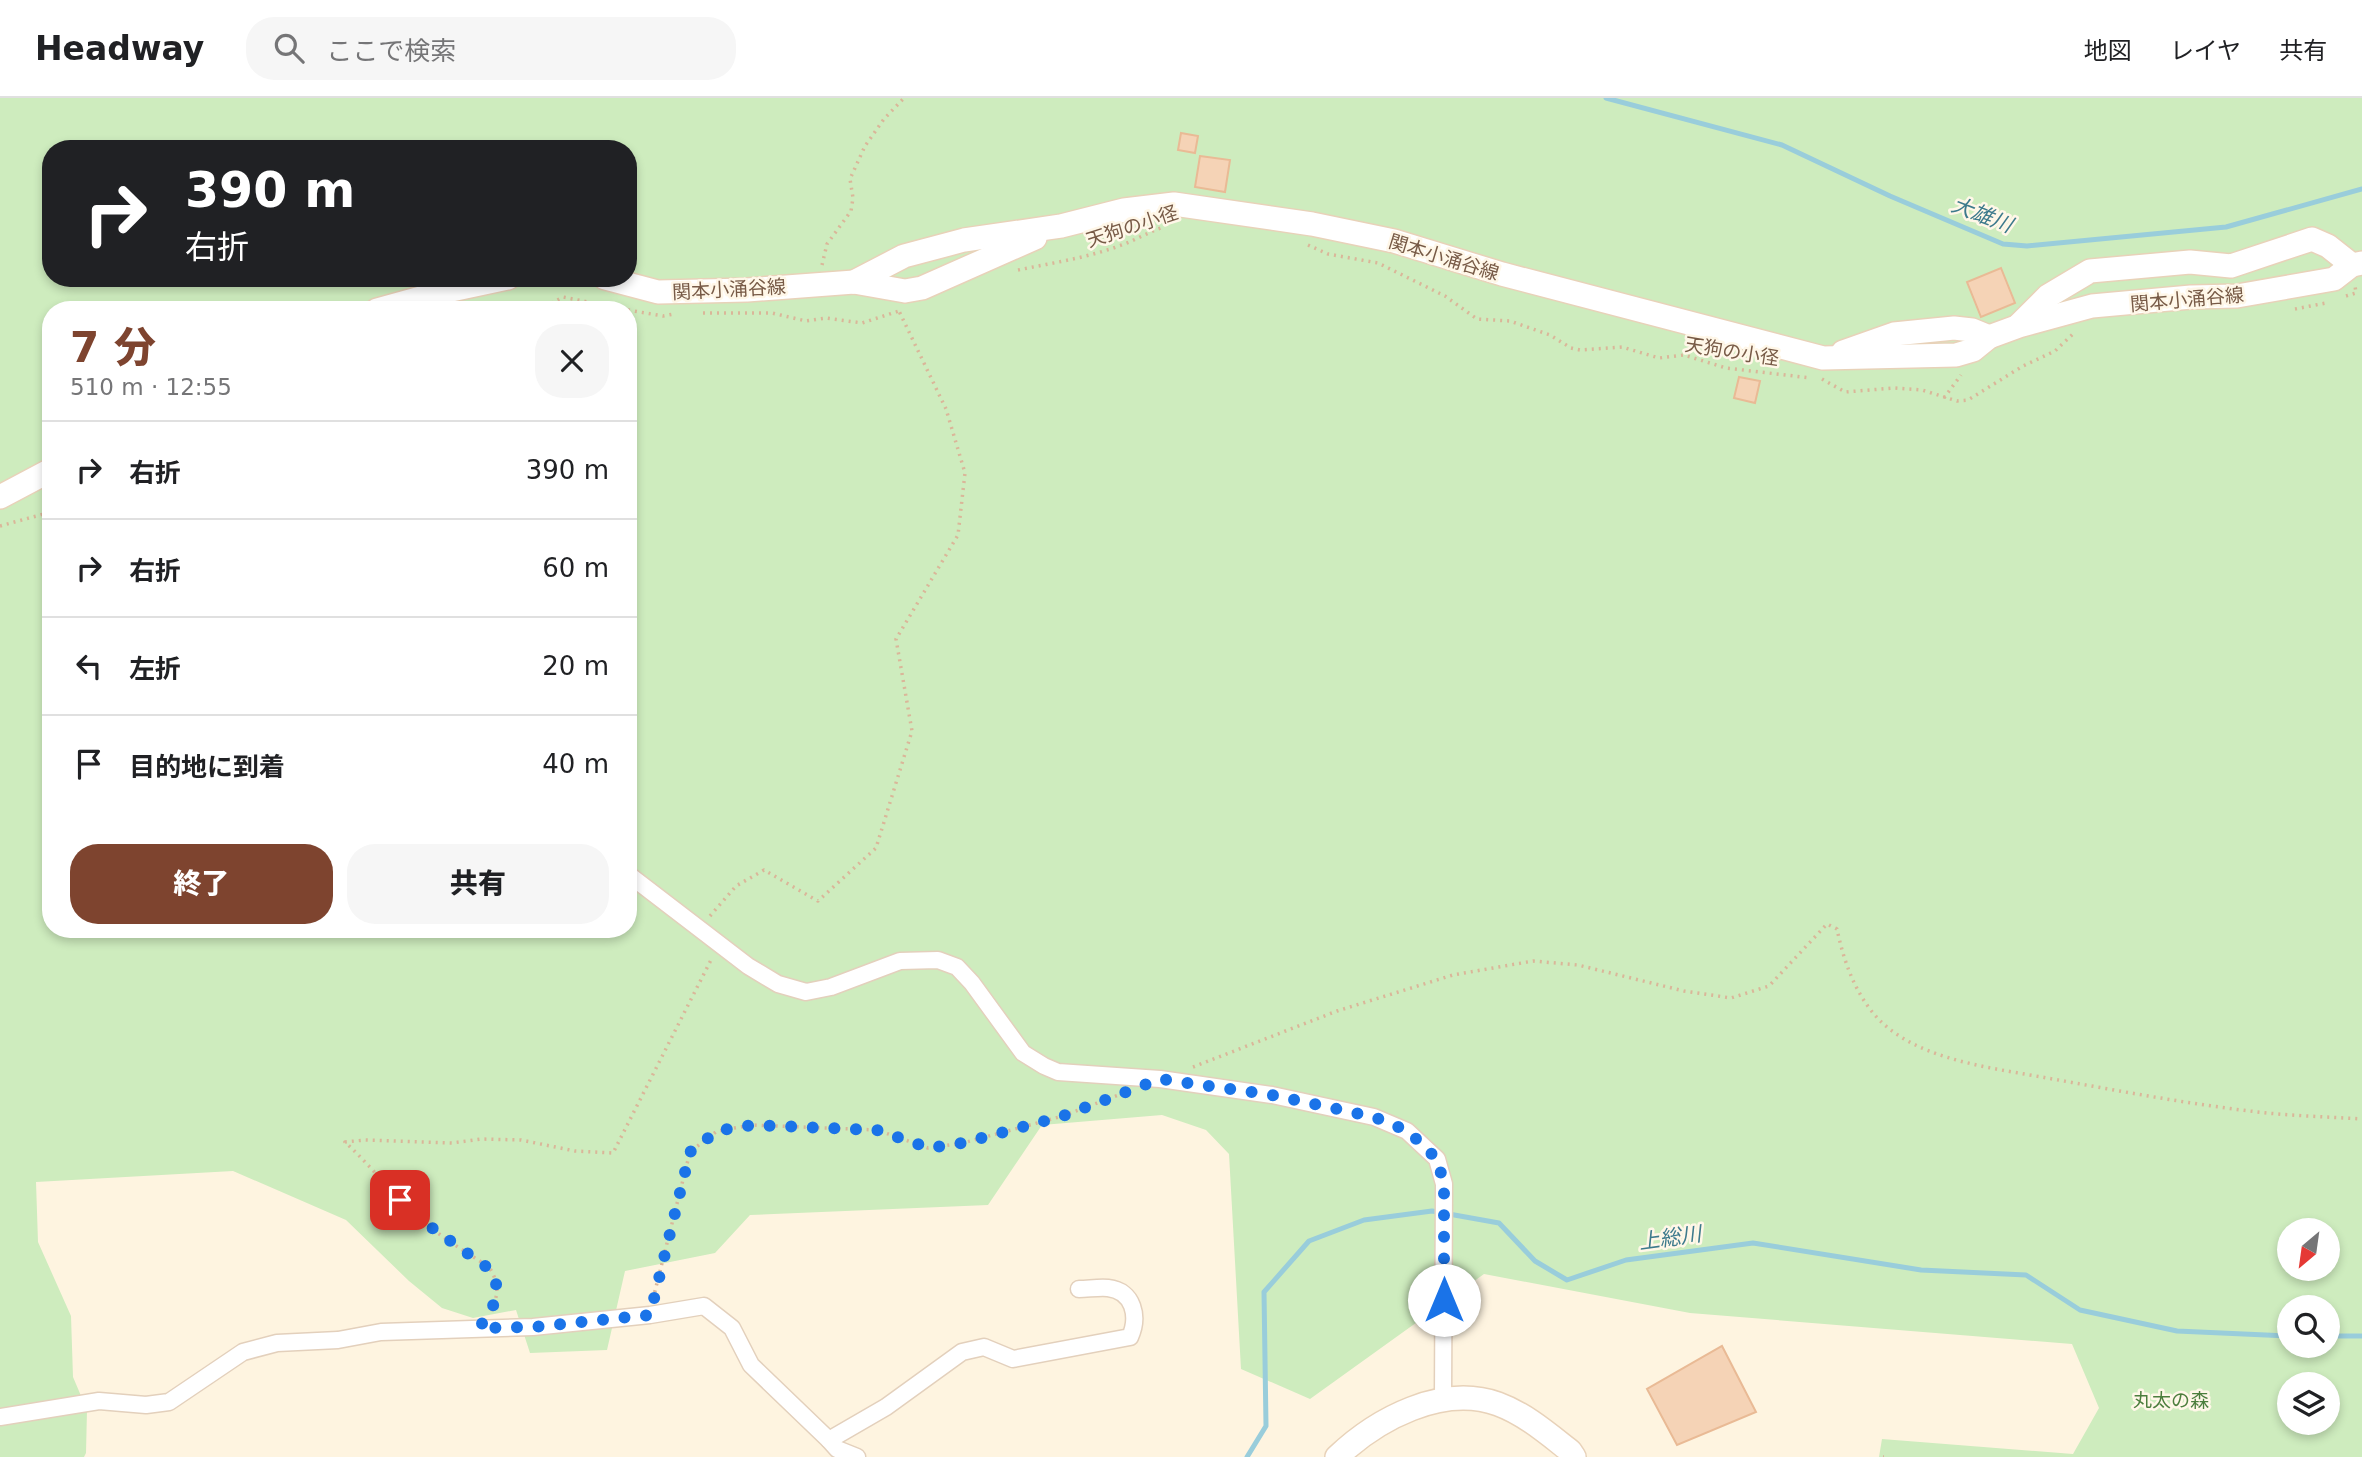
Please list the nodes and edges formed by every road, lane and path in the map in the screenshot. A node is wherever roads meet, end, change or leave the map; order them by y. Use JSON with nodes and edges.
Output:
{"nodes":[{"id":1,"x":904,"y":98,"type":"edge"},
{"id":2,"x":1175,"y":223,"type":"dead end"},
{"id":3,"x":1061,"y":226,"type":"junction"},
{"id":4,"x":1299,"y":241,"type":"dead end"},
{"id":5,"x":2357,"y":264,"type":"edge"},
{"id":6,"x":1016,"y":270,"type":"dead end"},
{"id":7,"x":854,"y":282,"type":"junction"},
{"id":8,"x":817,"y":284,"type":"junction"},
{"id":9,"x":466,"y":287,"type":"edge"},
{"id":10,"x":637,"y":287,"type":"edge"},
{"id":11,"x":887,"y":289,"type":"junction"},
{"id":12,"x":2345,"y":296,"type":"dead end"},
{"id":13,"x":2334,"y":300,"type":"dead end"},
{"id":14,"x":410,"y":301,"type":"edge"},
{"id":15,"x":556,"y":301,"type":"edge"},
{"id":16,"x":583,"y":301,"type":"edge"},
{"id":17,"x":2284,"y":310,"type":"dead end"},
{"id":18,"x":899,"y":311,"type":"junction"},
{"id":19,"x":637,"y":312,"type":"edge"},
{"id":20,"x":676,"y":313,"type":"dead end"},
{"id":21,"x":703,"y":313,"type":"dead end"},
{"id":22,"x":2081,"y":322,"type":"dead end"},
{"id":23,"x":2019,"y":326,"type":"junction"},
{"id":24,"x":42,"y":476,"type":"edge"},
{"id":25,"x":0,"y":497,"type":"edge"},
{"id":26,"x":42,"y":514,"type":"edge"},
{"id":27,"x":0,"y":526,"type":"edge"},
{"id":28,"x":637,"y":881,"type":"edge"},
{"id":29,"x":700,"y":927,"type":"junction"},
{"id":30,"x":719,"y":944,"type":"junction"},
{"id":31,"x":1160,"y":1079,"type":"junction"},
{"id":32,"x":1124,"y":1093,"type":"dead end"},
{"id":33,"x":2362,"y":1119,"type":"edge"},
{"id":34,"x":1079,"y":1289,"type":"dead end"},
{"id":35,"x":650,"y":1315,"type":"junction"},
{"id":36,"x":479,"y":1328,"type":"junction"},
{"id":37,"x":1443,"y":1400,"type":"junction"},
{"id":38,"x":0,"y":1417,"type":"edge"},
{"id":39,"x":829,"y":1440,"type":"junction"},
{"id":40,"x":857,"y":1457,"type":"edge"},
{"id":41,"x":1337,"y":1457,"type":"edge"},
{"id":42,"x":1574,"y":1457,"type":"edge"}],
"edges":[{"from":1,"to":8,"type":"path"},
{"from":2,"to":6,"type":"path","name":"天狗の小径"},
{"from":3,"to":7,"type":"main road","name":"関本小涌谷線"},
{"from":3,"to":11,"type":"main road","name":"関本小涌谷線"},
{"from":3,"to":23,"type":"main road","name":"関本小涌谷線"},
{"from":4,"to":22,"type":"path","name":"天狗の小径"},
{"from":5,"to":12,"type":"path"},
{"from":5,"to":23,"type":"main road","name":"関本小涌谷線"},
{"from":5,"to":23,"type":"main road","name":"関本小涌谷線"},
{"from":7,"to":8,"type":"main road","name":"関本小涌谷線"},
{"from":7,"to":11,"type":"main road","name":"関本小涌谷線"},
{"from":8,"to":10,"type":"main road","name":"関本小涌谷線"},
{"from":9,"to":14,"type":"main road"},
{"from":11,"to":18,"type":"path"},
{"from":13,"to":17,"type":"path"},
{"from":15,"to":16,"type":"path"},
{"from":18,"to":21,"type":"path"},
{"from":18,"to":29,"type":"path"},
{"from":19,"to":20,"type":"path"},
{"from":24,"to":25,"type":"main road"},
{"from":26,"to":27,"type":"path"},
{"from":28,"to":29,"type":"street"},
{"from":29,"to":30,"type":"street"},
{"from":30,"to":31,"type":"street"},
{"from":30,"to":36,"type":"path"},
{"from":31,"to":33,"type":"path"},
{"from":31,"to":37,"type":"street"},
{"from":32,"to":35,"type":"path"},
{"from":34,"to":39,"type":"street"},
{"from":35,"to":36,"type":"street"},
{"from":35,"to":39,"type":"street"},
{"from":36,"to":38,"type":"street"},
{"from":37,"to":41,"type":"main road"},
{"from":37,"to":42,"type":"main road"},
{"from":39,"to":40,"type":"street"}]}
